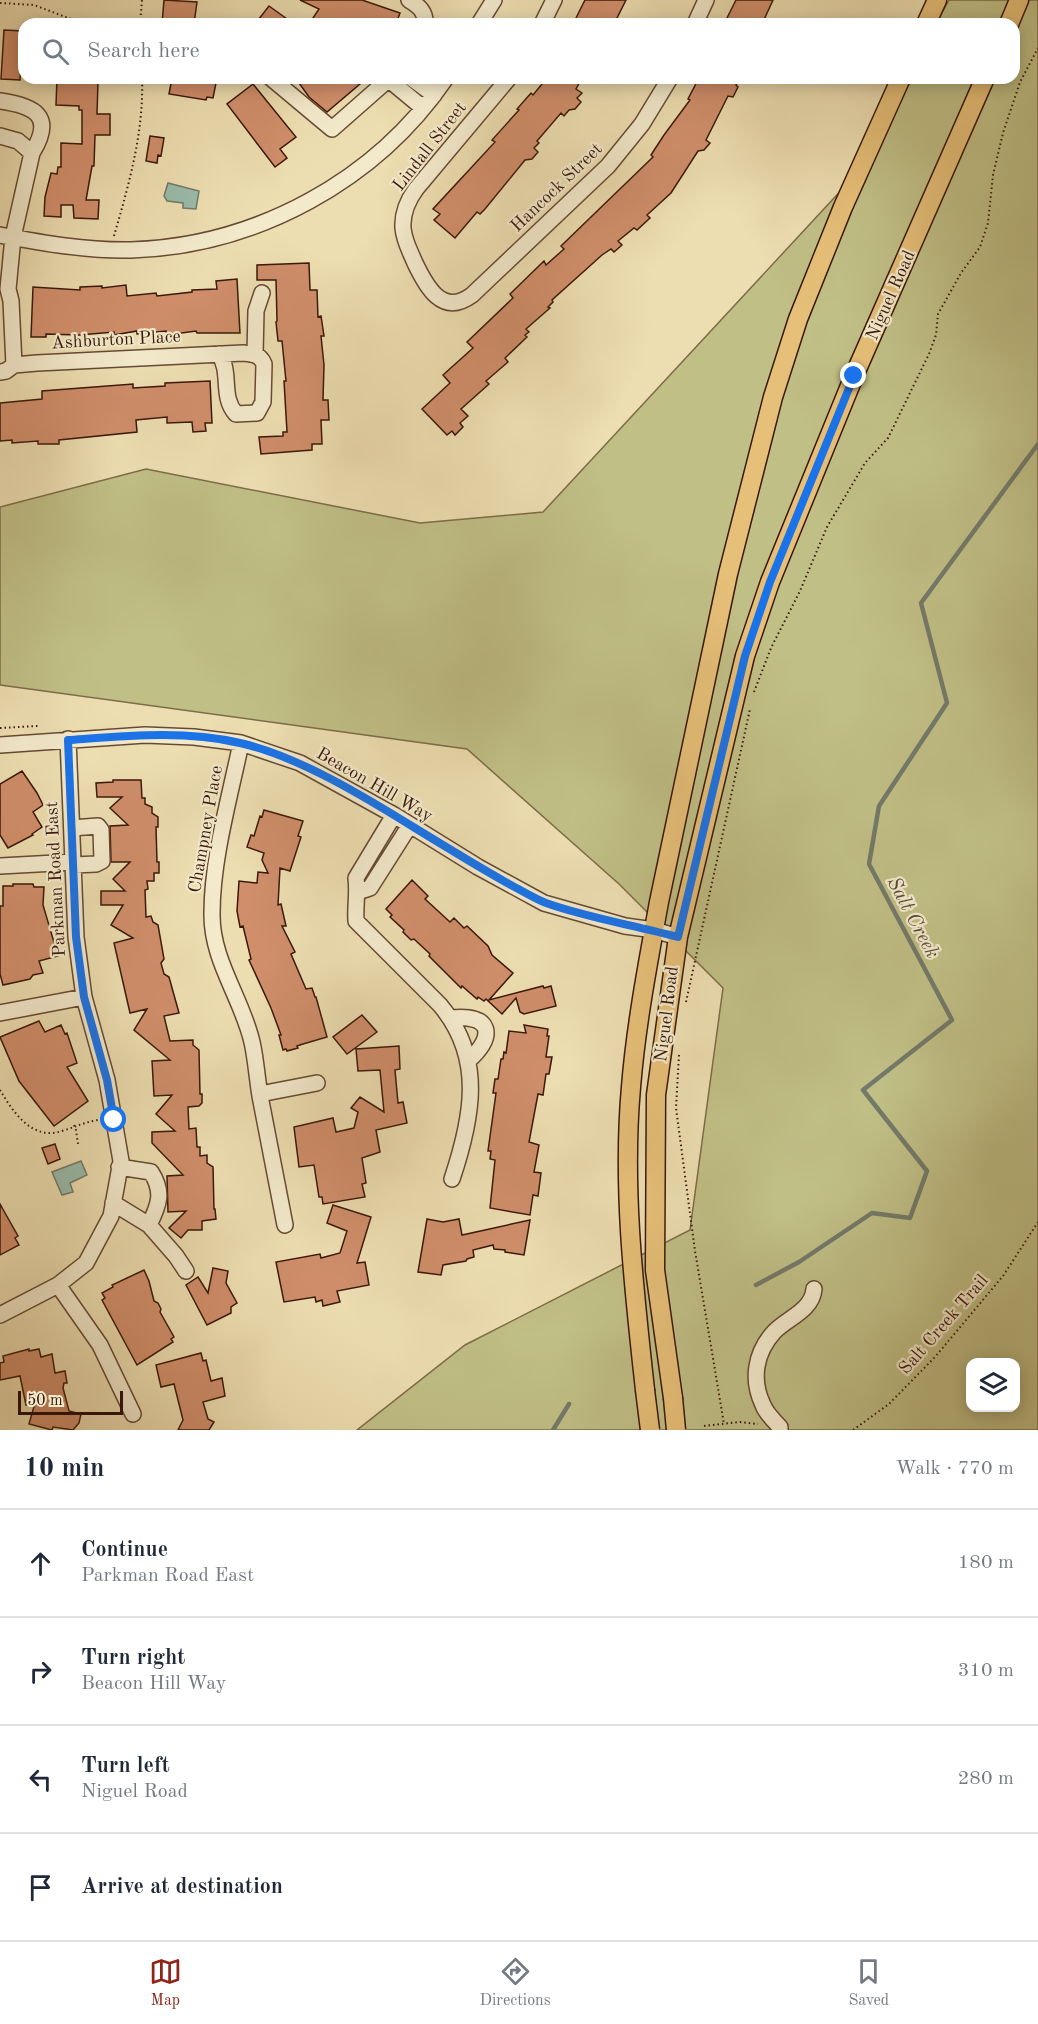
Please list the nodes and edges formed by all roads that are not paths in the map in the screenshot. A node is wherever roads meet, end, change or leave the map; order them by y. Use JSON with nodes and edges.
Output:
{"nodes":[{"id":1,"x":410,"y":0,"type":"edge"},
{"id":2,"x":494,"y":0,"type":"edge"},
{"id":3,"x":554,"y":0,"type":"edge"},
{"id":4,"x":706,"y":0,"type":"edge"},
{"id":5,"x":937,"y":0,"type":"edge"},
{"id":6,"x":1019,"y":0,"type":"edge"},
{"id":7,"x":424,"y":18,"type":"edge"},
{"id":8,"x":485,"y":18,"type":"edge"},
{"id":9,"x":545,"y":18,"type":"edge"},
{"id":10,"x":698,"y":18,"type":"edge"},
{"id":11,"x":929,"y":18,"type":"edge"},
{"id":12,"x":1012,"y":18,"type":"edge"},
{"id":13,"x":278,"y":84,"type":"edge"},
{"id":14,"x":383,"y":84,"type":"edge"},
{"id":15,"x":395,"y":84,"type":"edge"},
{"id":16,"x":419,"y":84,"type":"edge"},
{"id":17,"x":442,"y":84,"type":"edge"},
{"id":18,"x":504,"y":84,"type":"edge"},
{"id":19,"x":666,"y":84,"type":"edge"},
{"id":20,"x":898,"y":84,"type":"edge"},
{"id":21,"x":982,"y":84,"type":"edge"},
{"id":22,"x":434,"y":95,"type":"junction"},
{"id":23,"x":0,"y":101,"type":"edge"},
{"id":24,"x":423,"y":108,"type":"junction"},
{"id":25,"x":0,"y":136,"type":"edge"},
{"id":26,"x":32,"y":153,"type":"junction"},
{"id":27,"x":7,"y":236,"type":"edge"},
{"id":28,"x":4,"y":293,"type":"edge"},
{"id":29,"x":262,"y":293,"type":"dead end"},
{"id":30,"x":449,"y":301,"type":"joint"},
{"id":31,"x":219,"y":354,"type":"junction"},
{"id":32,"x":255,"y":354,"type":"junction"},
{"id":33,"x":14,"y":365,"type":"junction"},
{"id":34,"x":0,"y":372,"type":"edge"},
{"id":35,"x":68,"y":740,"type":"junction"},
{"id":36,"x":241,"y":743,"type":"junction"},
{"id":37,"x":0,"y":745,"type":"edge"},
{"id":38,"x":394,"y":815,"type":"junction"},
{"id":39,"x":410,"y":825,"type":"junction"},
{"id":40,"x":72,"y":828,"type":"junction"},
{"id":41,"x":74,"y":863,"type":"junction"},
{"id":42,"x":0,"y":866,"type":"edge"},
{"id":43,"x":358,"y":892,"type":"junction"},
{"id":44,"x":654,"y":930,"type":"junction"},
{"id":45,"x":678,"y":937,"type":"junction"},
{"id":46,"x":84,"y":997,"type":"junction"},
{"id":47,"x":0,"y":1013,"type":"edge"},
{"id":48,"x":451,"y":1018,"type":"junction"},
{"id":49,"x":468,"y":1060,"type":"junction"},
{"id":50,"x":318,"y":1083,"type":"dead end"},
{"id":51,"x":260,"y":1094,"type":"junction"},
{"id":52,"x":119,"y":1167,"type":"junction"},
{"id":53,"x":452,"y":1179,"type":"dead end"},
{"id":54,"x":113,"y":1203,"type":"junction"},
{"id":55,"x":149,"y":1225,"type":"junction"},
{"id":56,"x":285,"y":1225,"type":"dead end"},
{"id":57,"x":186,"y":1271,"type":"dead end"},
{"id":58,"x":58,"y":1285,"type":"junction"},
{"id":59,"x":814,"y":1289,"type":"dead end"},
{"id":60,"x":0,"y":1315,"type":"edge"},
{"id":61,"x":133,"y":1414,"type":"dead end"},
{"id":62,"x":772,"y":1429,"type":"edge"},
{"id":63,"x":650,"y":1430,"type":"edge"},
{"id":64,"x":676,"y":1430,"type":"edge"}],
"edges":[{"from":1,"to":7,"type":"street"},
{"from":2,"to":8,"type":"street"},
{"from":3,"to":9,"type":"street"},
{"from":4,"to":10,"type":"street"},
{"from":5,"to":11,"type":"main road"},
{"from":6,"to":12,"type":"main road"},
{"from":13,"to":14,"type":"street"},
{"from":15,"to":24,"type":"street"},
{"from":16,"to":22,"type":"street"},
{"from":17,"to":22,"type":"street"},
{"from":18,"to":30,"type":"street","name":"Lindall Street"},
{"from":19,"to":30,"type":"street","name":"Hancock Street"},
{"from":20,"to":44,"type":"main road","name":"Niguel Road"},
{"from":21,"to":45,"type":"main road","name":"Niguel Road"},
{"from":22,"to":24,"type":"street"},
{"from":23,"to":26,"type":"street"},
{"from":24,"to":27,"type":"street"},
{"from":25,"to":26,"type":"street"},
{"from":26,"to":27,"type":"street"},
{"from":27,"to":28,"type":"street"},
{"from":28,"to":33,"type":"street"},
{"from":29,"to":32,"type":"street"},
{"from":31,"to":32,"type":"street","name":"Ashburton Place"},
{"from":31,"to":32,"type":"street"},
{"from":31,"to":33,"type":"street","name":"Ashburton Place"},
{"from":33,"to":34,"type":"street","name":"Ashburton Place"},
{"from":35,"to":36,"type":"street","name":"Beacon Hill Way"},
{"from":35,"to":37,"type":"street","name":"Beacon Hill Way"},
{"from":35,"to":40,"type":"street","name":"Parkman Road East"},
{"from":36,"to":38,"type":"street","name":"Beacon Hill Way"},
{"from":36,"to":51,"type":"street","name":"Champney Place"},
{"from":38,"to":39,"type":"street","name":"Beacon Hill Way"},
{"from":38,"to":43,"type":"street"},
{"from":39,"to":43,"type":"street"},
{"from":39,"to":44,"type":"street","name":"Beacon Hill Way"},
{"from":40,"to":41,"type":"street","name":"Parkman Road East"},
{"from":40,"to":41,"type":"street"},
{"from":41,"to":42,"type":"street"},
{"from":41,"to":46,"type":"street","name":"Parkman Road East"},
{"from":43,"to":48,"type":"street"},
{"from":44,"to":45,"type":"street","name":"Beacon Hill Way"},
{"from":44,"to":63,"type":"main road","name":"Niguel Road","bridge":true},
{"from":45,"to":64,"type":"main road","name":"Niguel Road","bridge":true},
{"from":46,"to":47,"type":"street"},
{"from":46,"to":52,"type":"street","name":"Parkman Road East"},
{"from":48,"to":49,"type":"street"},
{"from":48,"to":49,"type":"street"},
{"from":49,"to":53,"type":"street"},
{"from":50,"to":51,"type":"street"},
{"from":51,"to":56,"type":"street","name":"Champney Place"},
{"from":52,"to":54,"type":"street","name":"Parkman Road East"},
{"from":52,"to":55,"type":"street"},
{"from":54,"to":55,"type":"street"},
{"from":54,"to":58,"type":"street","name":"Parkman Road East"},
{"from":55,"to":57,"type":"street"},
{"from":58,"to":60,"type":"street","name":"Parkman Road East"},
{"from":58,"to":61,"type":"street"},
{"from":59,"to":62,"type":"street"}]}
